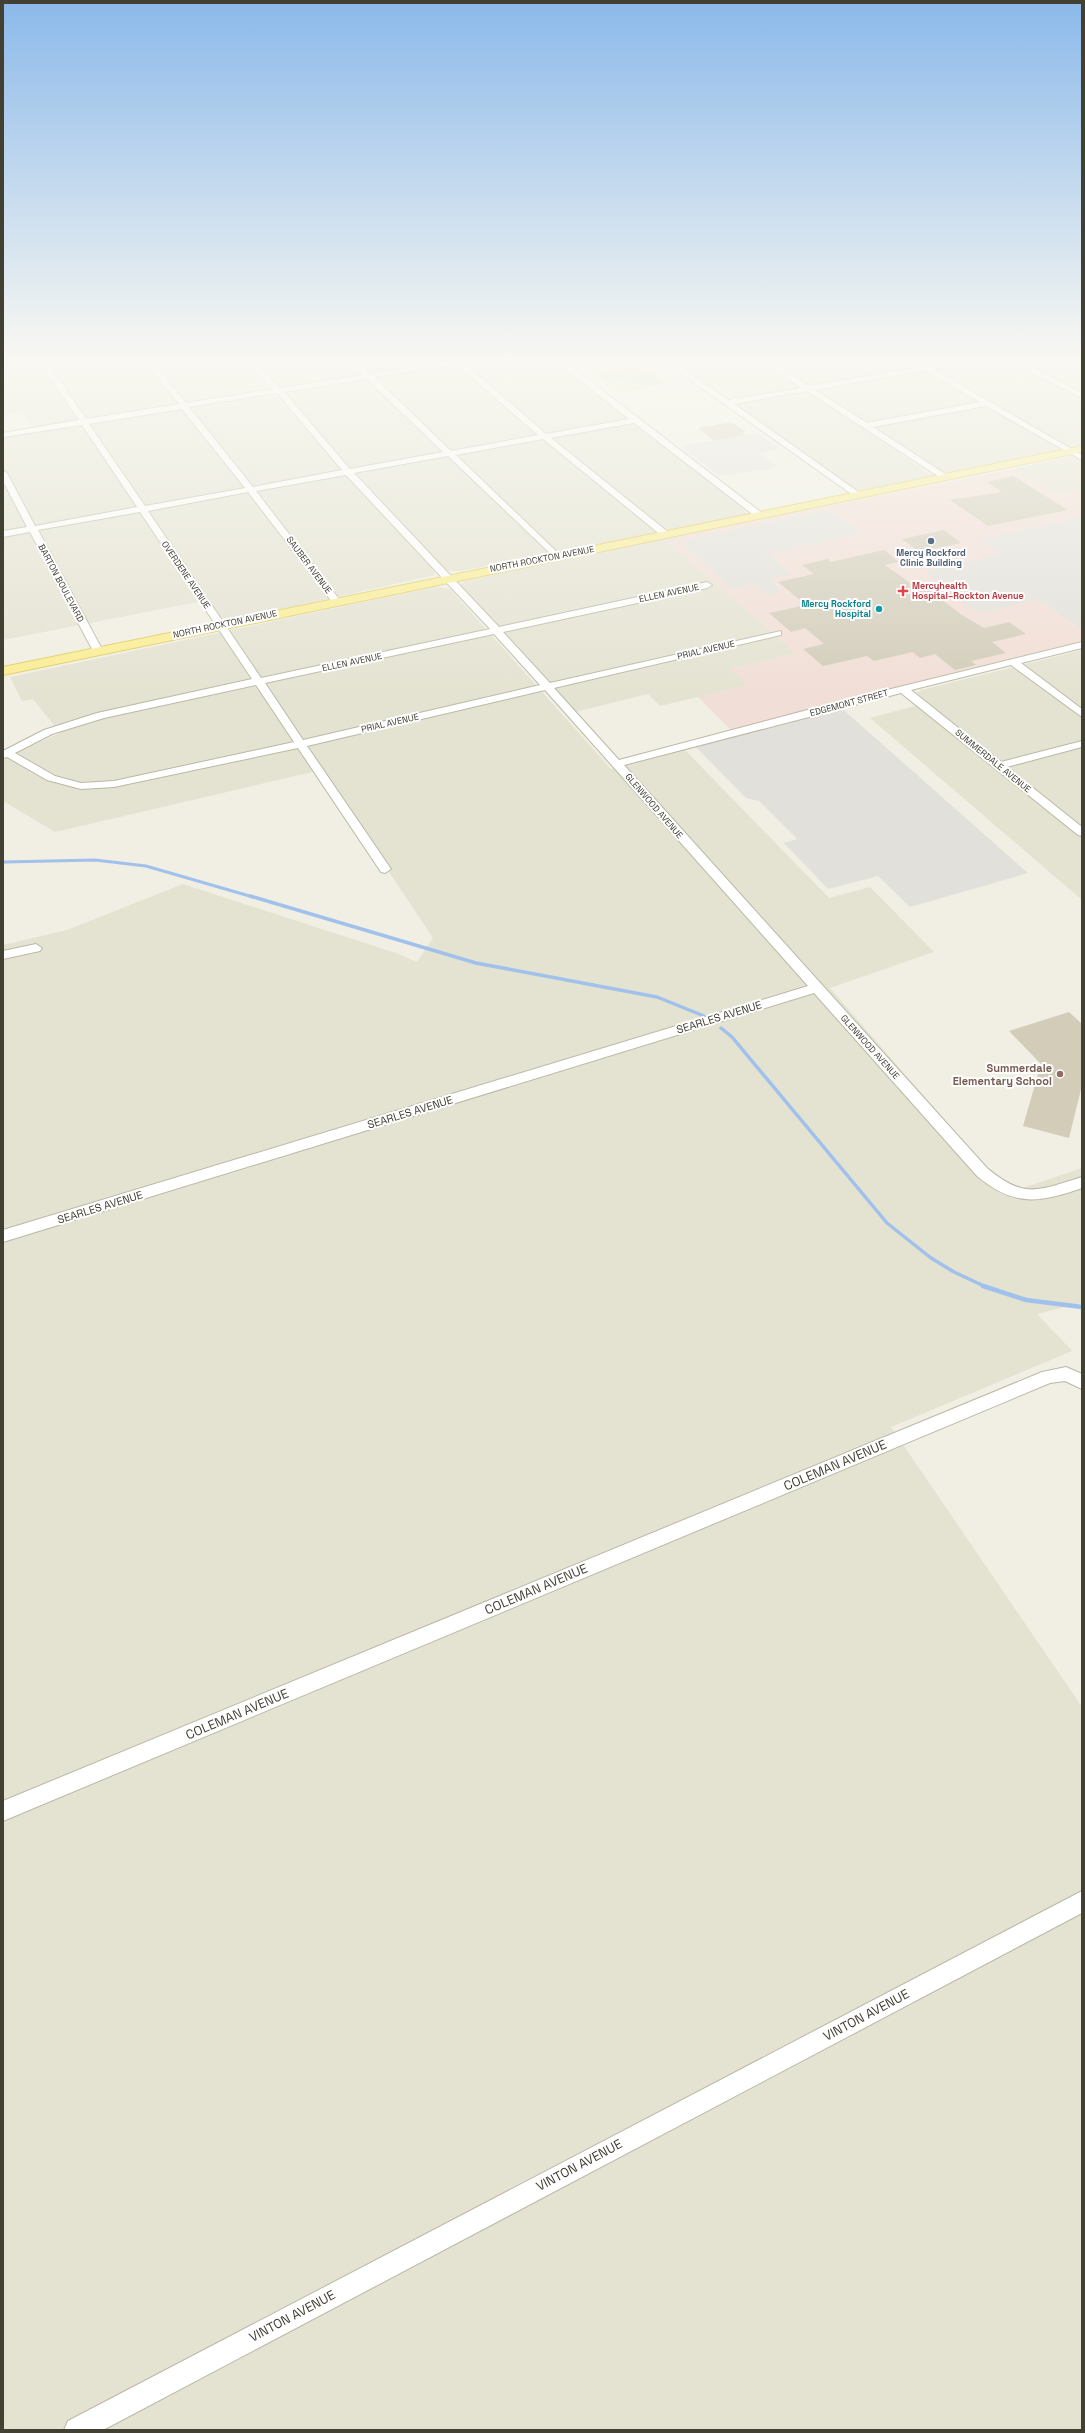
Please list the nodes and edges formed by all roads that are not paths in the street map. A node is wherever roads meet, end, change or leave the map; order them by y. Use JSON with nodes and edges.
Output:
{"nodes":[{"id":1,"x":3,"y":473,"type":"edge"},
{"id":2,"x":118,"y":474,"type":"edge"},
{"id":3,"x":238,"y":474,"type":"edge"},
{"id":4,"x":334,"y":474,"type":"edge"},
{"id":5,"x":349,"y":474,"type":"edge"},
{"id":6,"x":471,"y":474,"type":"edge"},
{"id":7,"x":590,"y":474,"type":"edge"},
{"id":8,"x":705,"y":474,"type":"edge"},
{"id":9,"x":827,"y":474,"type":"edge"},
{"id":10,"x":939,"y":474,"type":"edge"},
{"id":11,"x":961,"y":474,"type":"edge"},
{"id":12,"x":944,"y":477,"type":"junction"},
{"id":13,"x":251,"y":490,"type":"junction"},
{"id":14,"x":857,"y":495,"type":"junction"},
{"id":15,"x":141,"y":508,"type":"junction"},
{"id":16,"x":759,"y":515,"type":"junction"},
{"id":17,"x":32,"y":528,"type":"junction"},
{"id":18,"x":3,"y":534,"type":"edge"},
{"id":19,"x":665,"y":534,"type":"junction"},
{"id":20,"x":556,"y":556,"type":"junction"},
{"id":21,"x":450,"y":578,"type":"junction"},
{"id":22,"x":707,"y":585,"type":"dead end"},
{"id":23,"x":336,"y":601,"type":"junction"},
{"id":24,"x":220,"y":625,"type":"junction"},
{"id":25,"x":496,"y":630,"type":"junction"},
{"id":26,"x":778,"y":633,"type":"dead end"},
{"id":27,"x":1082,"y":645,"type":"edge"},
{"id":28,"x":98,"y":651,"type":"junction"},
{"id":29,"x":1013,"y":662,"type":"junction"},
{"id":30,"x":3,"y":671,"type":"edge"},
{"id":31,"x":258,"y":682,"type":"junction"},
{"id":32,"x":546,"y":687,"type":"junction"},
{"id":33,"x":903,"y":689,"type":"junction"},
{"id":34,"x":1082,"y":714,"type":"edge"},
{"id":35,"x":300,"y":744,"type":"junction"},
{"id":36,"x":1082,"y":744,"type":"edge"},
{"id":37,"x":5,"y":754,"type":"edge"},
{"id":38,"x":616,"y":764,"type":"junction"},
{"id":39,"x":998,"y":766,"type":"junction"},
{"id":40,"x":1082,"y":834,"type":"edge"},
{"id":41,"x":385,"y":870,"type":"dead end"},
{"id":42,"x":36,"y":948,"type":"dead end"},
{"id":43,"x":3,"y":955,"type":"edge"},
{"id":44,"x":816,"y":988,"type":"junction"},
{"id":45,"x":1082,"y":1182,"type":"edge"},
{"id":46,"x":3,"y":1236,"type":"edge"},
{"id":47,"x":1076,"y":1379,"type":"edge"},
{"id":48,"x":3,"y":1811,"type":"edge"},
{"id":49,"x":1082,"y":1902,"type":"edge"},
{"id":50,"x":77,"y":2430,"type":"edge"}],
"edges":[{"from":1,"to":17,"type":"street","name":"BARTON BOULEVARD"},
{"from":2,"to":15,"type":"street","name":"OVERDENE AVENUE"},
{"from":3,"to":13,"type":"street","name":"SAUBER AVENUE"},
{"from":4,"to":13,"type":"street"},
{"from":5,"to":21,"type":"street","name":"GLENWOOD AVENUE"},
{"from":6,"to":20,"type":"street"},
{"from":7,"to":19,"type":"street"},
{"from":8,"to":16,"type":"street"},
{"from":9,"to":14,"type":"street"},
{"from":10,"to":12,"type":"street"},
{"from":11,"to":12,"type":"main road","name":"NORTH ROCKTON AVENUE"},
{"from":12,"to":14,"type":"main road","name":"NORTH ROCKTON AVENUE"},
{"from":13,"to":15,"type":"street"},
{"from":13,"to":23,"type":"street","name":"SAUBER AVENUE"},
{"from":14,"to":16,"type":"main road","name":"NORTH ROCKTON AVENUE"},
{"from":15,"to":17,"type":"street"},
{"from":15,"to":24,"type":"street","name":"OVERDENE AVENUE"},
{"from":16,"to":19,"type":"main road","name":"NORTH ROCKTON AVENUE"},
{"from":17,"to":18,"type":"street"},
{"from":17,"to":28,"type":"street","name":"BARTON BOULEVARD"},
{"from":19,"to":20,"type":"main road","name":"NORTH ROCKTON AVENUE"},
{"from":20,"to":21,"type":"main road","name":"NORTH ROCKTON AVENUE"},
{"from":21,"to":23,"type":"main road","name":"NORTH ROCKTON AVENUE"},
{"from":21,"to":25,"type":"street","name":"GLENWOOD AVENUE"},
{"from":22,"to":25,"type":"street","name":"ELLEN AVENUE"},
{"from":23,"to":24,"type":"main road","name":"NORTH ROCKTON AVENUE"},
{"from":24,"to":28,"type":"main road","name":"NORTH ROCKTON AVENUE"},
{"from":24,"to":31,"type":"street","name":"OVERDENE AVENUE"},
{"from":25,"to":31,"type":"street","name":"ELLEN AVENUE"},
{"from":25,"to":32,"type":"street","name":"GLENWOOD AVENUE"},
{"from":26,"to":32,"type":"street","name":"PRIAL AVENUE"},
{"from":27,"to":29,"type":"street","name":"EDGEMONT STREET"},
{"from":28,"to":30,"type":"main road","name":"NORTH ROCKTON AVENUE"},
{"from":29,"to":33,"type":"street","name":"EDGEMONT STREET"},
{"from":29,"to":34,"type":"street"},
{"from":31,"to":35,"type":"street","name":"OVERDENE AVENUE"},
{"from":31,"to":37,"type":"street","name":"ELLEN AVENUE"},
{"from":32,"to":35,"type":"street","name":"PRIAL AVENUE"},
{"from":32,"to":38,"type":"street","name":"GLENWOOD AVENUE"},
{"from":33,"to":38,"type":"street","name":"EDGEMONT STREET"},
{"from":33,"to":39,"type":"street","name":"SUMMERDALE AVENUE"},
{"from":35,"to":37,"type":"street","name":"PRIAL AVENUE"},
{"from":35,"to":41,"type":"street","name":"OVERDENE AVENUE"},
{"from":36,"to":39,"type":"street"},
{"from":38,"to":44,"type":"street","name":"GLENWOOD AVENUE"},
{"from":39,"to":40,"type":"street","name":"SUMMERDALE AVENUE"},
{"from":42,"to":43,"type":"street"},
{"from":44,"to":45,"type":"street","name":"GLENWOOD AVENUE"},
{"from":44,"to":46,"type":"street","name":"SEARLES AVENUE"},
{"from":47,"to":48,"type":"street","name":"COLEMAN AVENUE"},
{"from":49,"to":50,"type":"street","name":"VINTON AVENUE"}]}
